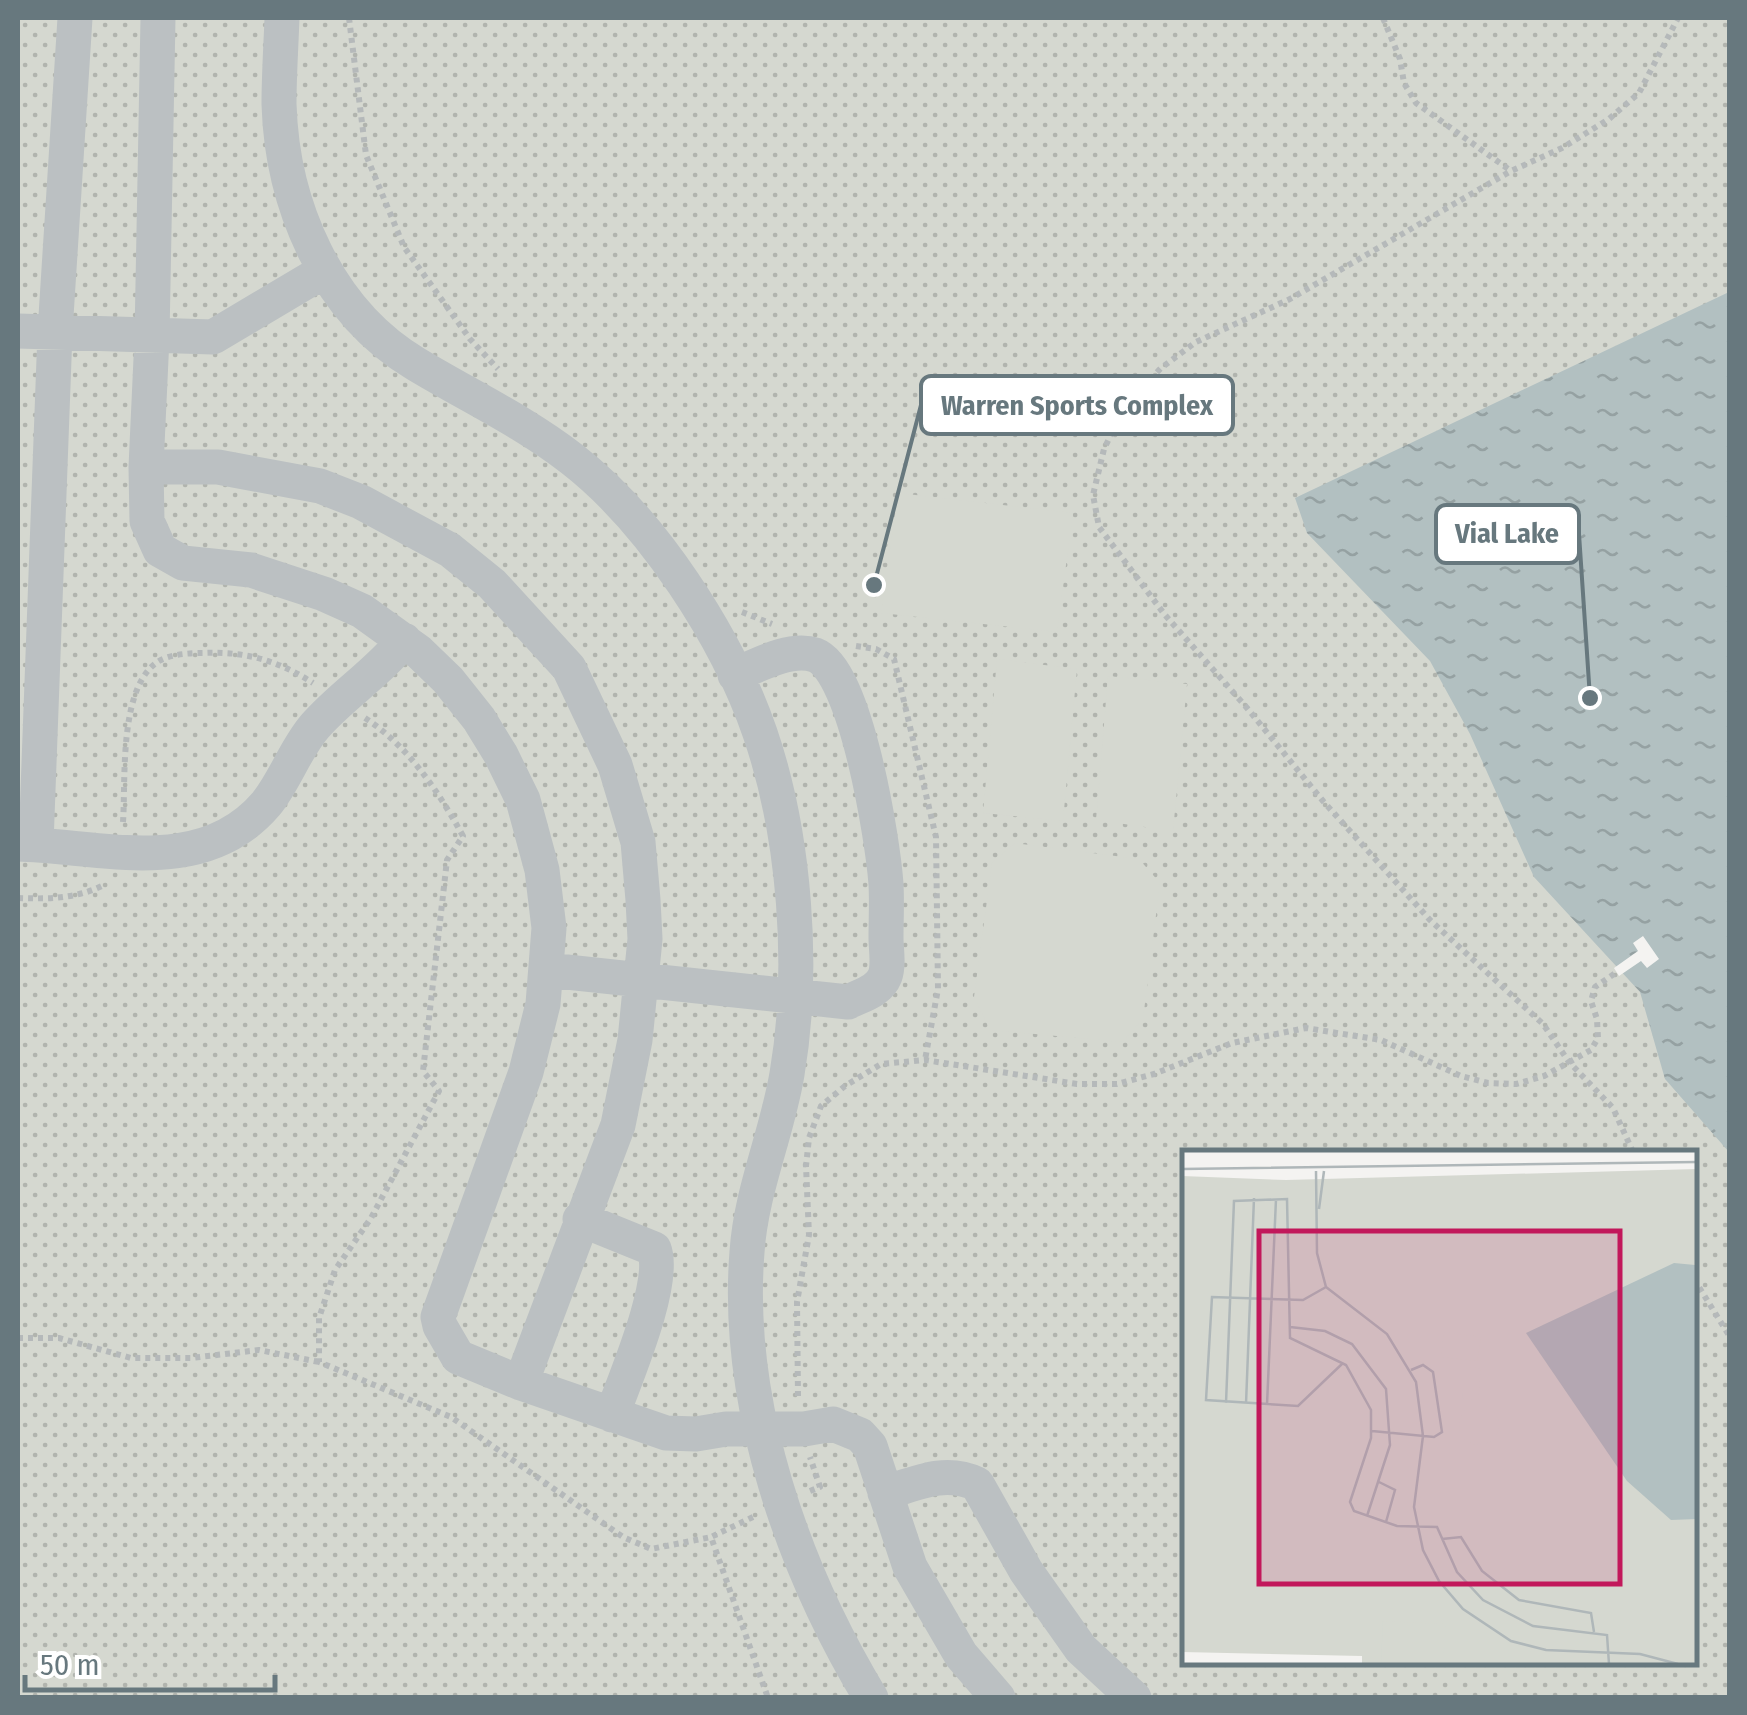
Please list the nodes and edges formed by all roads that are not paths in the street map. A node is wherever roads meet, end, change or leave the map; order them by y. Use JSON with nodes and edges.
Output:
{"nodes":[{"id":1,"x":76,"y":18,"type":"edge"},
{"id":2,"x":158,"y":18,"type":"edge"},
{"id":3,"x":282,"y":18,"type":"edge"},
{"id":4,"x":324,"y":271,"type":"junction"},
{"id":5,"x":18,"y":331,"type":"edge"},
{"id":6,"x":54,"y":332,"type":"junction"},
{"id":7,"x":152,"y":336,"type":"junction"},
{"id":8,"x":146,"y":467,"type":"junction"},
{"id":9,"x":404,"y":640,"type":"junction"},
{"id":10,"x":735,"y":674,"type":"junction"},
{"id":11,"x":27,"y":844,"type":"edge"},
{"id":12,"x":548,"y":970,"type":"junction"},
{"id":13,"x":641,"y":980,"type":"junction"},
{"id":14,"x":794,"y":996,"type":"junction"},
{"id":15,"x":580,"y":1219,"type":"junction"},
{"id":16,"x":521,"y":1383,"type":"junction"},
{"id":17,"x":612,"y":1415,"type":"junction"},
{"id":18,"x":762,"y":1429,"type":"junction"},
{"id":19,"x":886,"y":1493,"type":"junction"},
{"id":20,"x":871,"y":1698,"type":"edge"},
{"id":21,"x":998,"y":1698,"type":"edge"},
{"id":22,"x":1134,"y":1698,"type":"edge"}],
"edges":[{"from":1,"to":6,"type":"lane"},
{"from":2,"to":7,"type":"lane"},
{"from":3,"to":4,"type":"lane"},
{"from":4,"to":7,"type":"lane"},
{"from":4,"to":10,"type":"lane"},
{"from":5,"to":6,"type":"lane"},
{"from":6,"to":7,"type":"lane"},
{"from":6,"to":11,"type":"lane"},
{"from":7,"to":8,"type":"lane"},
{"from":8,"to":9,"type":"lane"},
{"from":8,"to":13,"type":"lane"},
{"from":9,"to":11,"type":"lane"},
{"from":9,"to":12,"type":"lane"},
{"from":10,"to":14,"type":"lane"},
{"from":10,"to":14,"type":"lane"},
{"from":12,"to":13,"type":"lane"},
{"from":12,"to":16,"type":"lane"},
{"from":13,"to":14,"type":"lane"},
{"from":13,"to":15,"type":"lane"},
{"from":14,"to":18,"type":"lane"},
{"from":15,"to":16,"type":"lane"},
{"from":15,"to":17,"type":"lane"},
{"from":16,"to":17,"type":"lane"},
{"from":17,"to":18,"type":"lane"},
{"from":18,"to":19,"type":"lane"},
{"from":18,"to":20,"type":"lane"},
{"from":19,"to":21,"type":"lane"},
{"from":19,"to":22,"type":"lane"}]}
